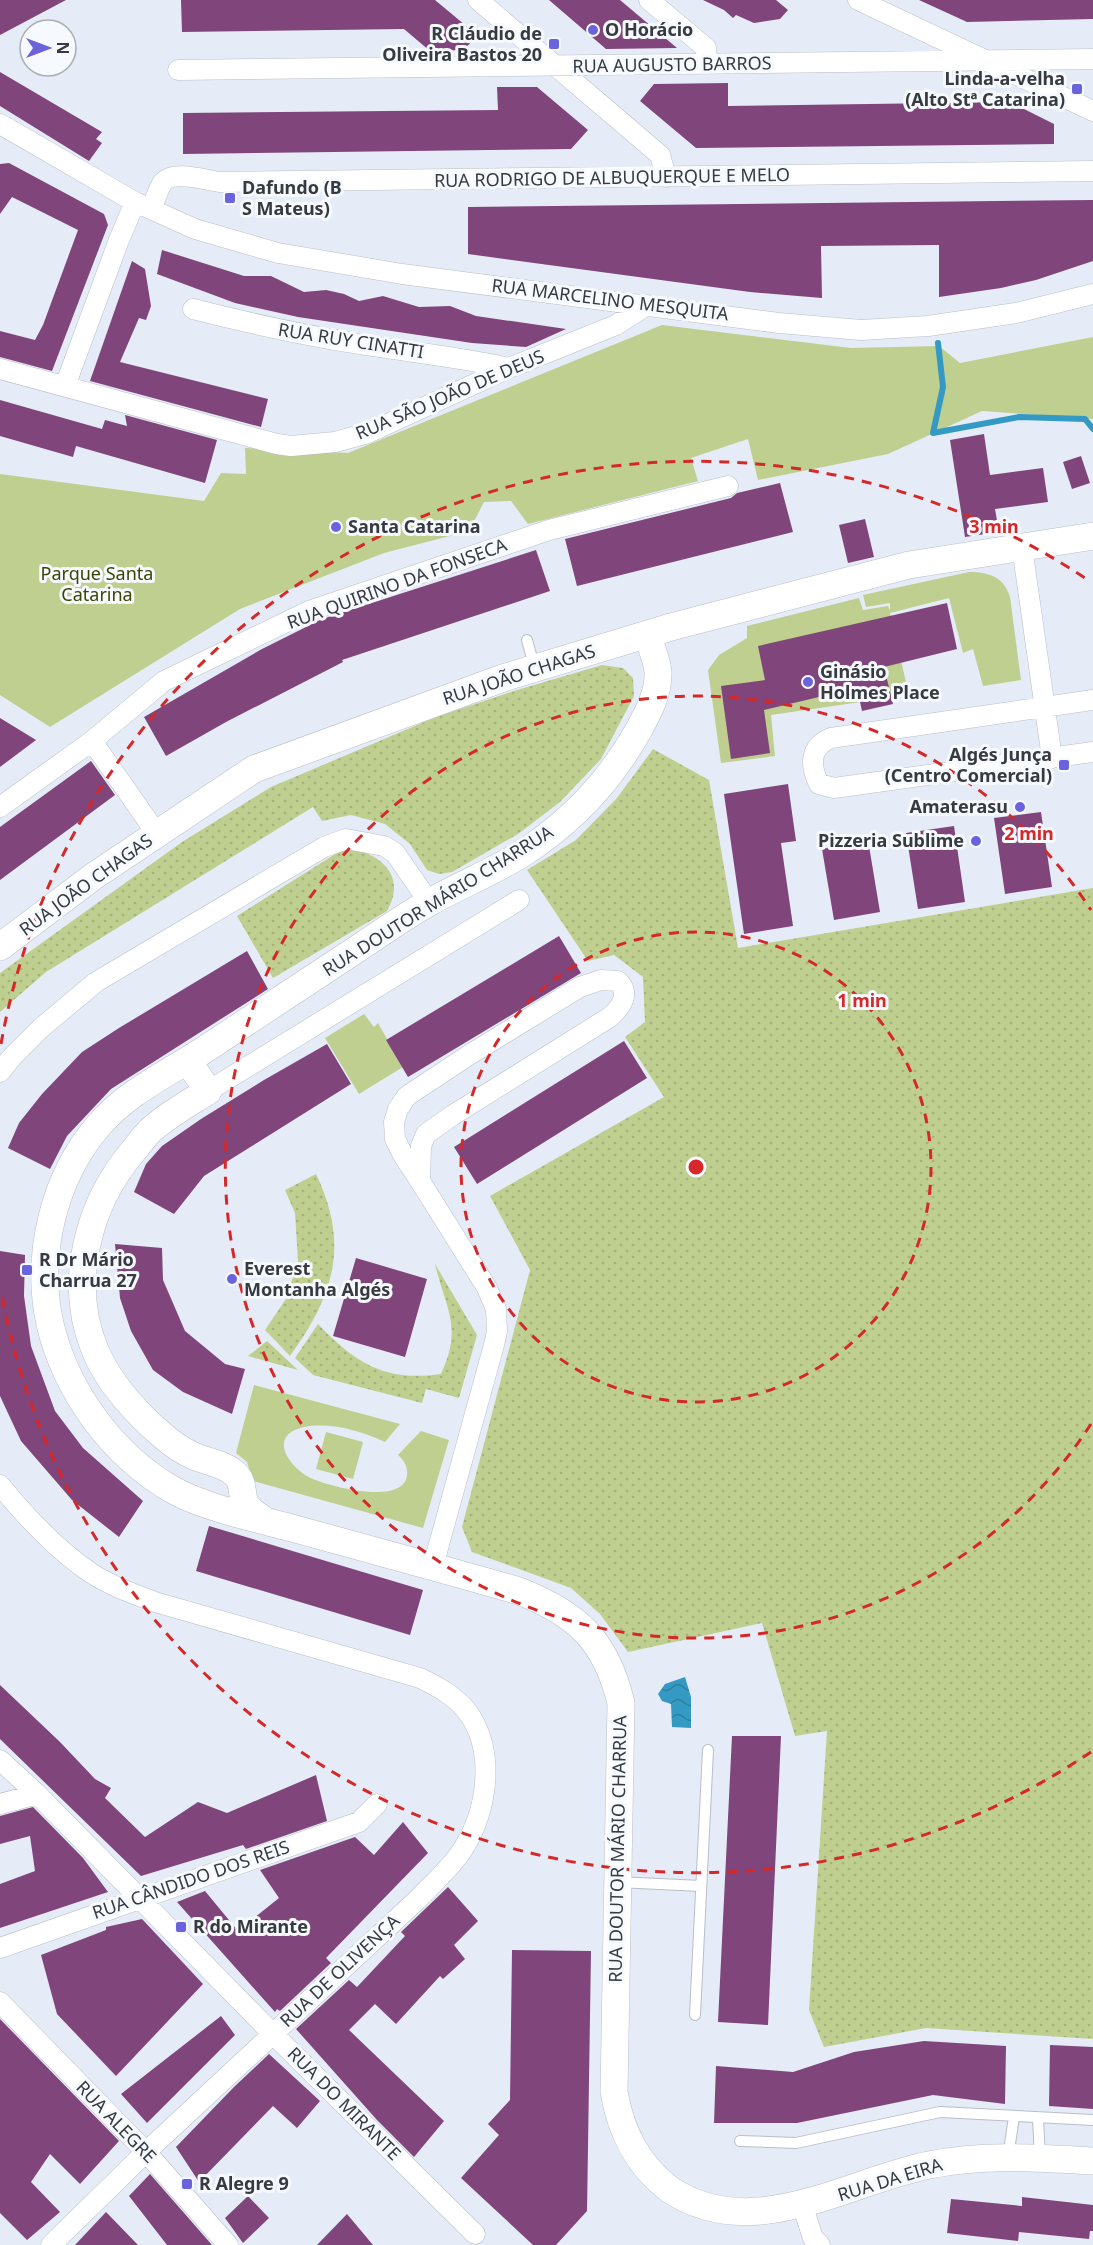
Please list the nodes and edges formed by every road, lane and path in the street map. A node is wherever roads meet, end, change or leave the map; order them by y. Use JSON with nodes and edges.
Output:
{"nodes":[{"id":1,"x":478,"y":0,"type":"edge"},
{"id":2,"x":650,"y":0,"type":"edge"},
{"id":3,"x":858,"y":0,"type":"edge"},
{"id":4,"x":1093,"y":58,"type":"edge"},
{"id":5,"x":986,"y":60,"type":"junction"},
{"id":6,"x":707,"y":64,"type":"junction"},
{"id":7,"x":557,"y":67,"type":"junction"},
{"id":8,"x":178,"y":70,"type":"dead end"},
{"id":9,"x":1093,"y":111,"type":"edge"},
{"id":10,"x":0,"y":124,"type":"edge"},
{"id":11,"x":1093,"y":171,"type":"edge"},
{"id":12,"x":666,"y":177,"type":"junction"},
{"id":13,"x":143,"y":206,"type":"junction"},
{"id":14,"x":1093,"y":294,"type":"edge"},
{"id":15,"x":647,"y":305,"type":"junction"},
{"id":16,"x":193,"y":309,"type":"dead end"},
{"id":17,"x":509,"y":368,"type":"junction"},
{"id":18,"x":0,"y":369,"type":"edge"},
{"id":19,"x":65,"y":386,"type":"junction"},
{"id":20,"x":728,"y":486,"type":"dead end"},
{"id":21,"x":1093,"y":536,"type":"edge"},
{"id":22,"x":1022,"y":547,"type":"junction"},
{"id":23,"x":647,"y":635,"type":"junction"},
{"id":24,"x":526,"y":640,"type":"dead end"},
{"id":25,"x":535,"y":669,"type":"junction"},
{"id":26,"x":1093,"y":700,"type":"edge"},
{"id":27,"x":1045,"y":707,"type":"junction"},
{"id":28,"x":92,"y":741,"type":"junction"},
{"id":29,"x":1093,"y":752,"type":"edge"},
{"id":30,"x":1052,"y":758,"type":"junction"},
{"id":31,"x":0,"y":807,"type":"edge"},
{"id":32,"x":157,"y":834,"type":"junction"},
{"id":33,"x":519,"y":900,"type":"dead end"},
{"id":34,"x":429,"y":902,"type":"junction"},
{"id":35,"x":0,"y":947,"type":"edge"},
{"id":36,"x":188,"y":1061,"type":"junction"},
{"id":37,"x":0,"y":1072,"type":"edge"},
{"id":38,"x":159,"y":1078,"type":"junction"},
{"id":39,"x":208,"y":1091,"type":"junction"},
{"id":40,"x":180,"y":1108,"type":"junction"},
{"id":41,"x":420,"y":1181,"type":"junction"},
{"id":42,"x":237,"y":1476,"type":"junction"},
{"id":43,"x":0,"y":1485,"type":"edge"},
{"id":44,"x":212,"y":1505,"type":"junction"},
{"id":45,"x":264,"y":1520,"type":"junction"},
{"id":46,"x":433,"y":1566,"type":"junction"},
{"id":47,"x":708,"y":1750,"type":"dead end"},
{"id":48,"x":0,"y":1760,"type":"edge"},
{"id":49,"x":37,"y":1794,"type":"junction"},
{"id":50,"x":0,"y":1804,"type":"edge"},
{"id":51,"x":377,"y":1804,"type":"dead end"},
{"id":52,"x":617,"y":1882,"type":"junction"},
{"id":53,"x":701,"y":1886,"type":"junction"},
{"id":54,"x":139,"y":1897,"type":"junction"},
{"id":55,"x":0,"y":1947,"type":"edge"},
{"id":56,"x":0,"y":2001,"type":"edge"},
{"id":57,"x":695,"y":2015,"type":"dead end"},
{"id":58,"x":272,"y":2033,"type":"junction"},
{"id":59,"x":1014,"y":2116,"type":"junction"},
{"id":60,"x":1038,"y":2118,"type":"junction"},
{"id":61,"x":1093,"y":2120,"type":"edge"},
{"id":62,"x":740,"y":2141,"type":"dead end"},
{"id":63,"x":146,"y":2152,"type":"junction"},
{"id":64,"x":1008,"y":2157,"type":"junction"},
{"id":65,"x":1040,"y":2158,"type":"junction"},
{"id":66,"x":1093,"y":2161,"type":"edge"},
{"id":67,"x":803,"y":2207,"type":"junction"},
{"id":68,"x":475,"y":2234,"type":"dead end"},
{"id":69,"x":51,"y":2245,"type":"edge"},
{"id":70,"x":228,"y":2245,"type":"edge"},
{"id":71,"x":820,"y":2245,"type":"edge"}],
"edges":[{"from":1,"to":7,"type":"street"},
{"from":2,"to":6,"type":"street"},
{"from":3,"to":5,"type":"street"},
{"from":4,"to":5,"type":"street","name":"RUA AUGUSTO BARROS"},
{"from":5,"to":6,"type":"street","name":"RUA AUGUSTO BARROS"},
{"from":5,"to":9,"type":"street"},
{"from":6,"to":7,"type":"street","name":"RUA AUGUSTO BARROS"},
{"from":7,"to":8,"type":"street","name":"RUA AUGUSTO BARROS"},
{"from":7,"to":12,"type":"street"},
{"from":10,"to":13,"type":"street","name":"RUA MARCELINO MESQUITA"},
{"from":11,"to":12,"type":"street","name":"RUA RODRIGO DE ALBUQUERQUE E MELO"},
{"from":12,"to":13,"type":"street","name":"RUA RODRIGO DE ALBUQUERQUE E MELO"},
{"from":13,"to":15,"type":"street","name":"RUA MARCELINO MESQUITA"},
{"from":13,"to":19,"type":"street","name":"RUA RODRIGO DE ALBUQUERQUE E MELO"},
{"from":14,"to":15,"type":"street","name":"RUA MARCELINO MESQUITA"},
{"from":15,"to":17,"type":"street","name":"RUA SÃO JOÃO DE DEUS"},
{"from":16,"to":17,"type":"street","name":"RUA RUY CINATTI"},
{"from":17,"to":19,"type":"street","name":"RUA SÃO JOÃO DE DEUS"},
{"from":18,"to":19,"type":"street","name":"RUA SÃO JOÃO DE DEUS"},
{"from":20,"to":28,"type":"street","name":"RUA QUIRINO DA FONSECA"},
{"from":21,"to":22,"type":"street","name":"RUA JOÃO CHAGAS"},
{"from":22,"to":23,"type":"street","name":"RUA JOÃO CHAGAS"},
{"from":22,"to":27,"type":"street"},
{"from":23,"to":25,"type":"street","name":"RUA JOÃO CHAGAS"},
{"from":23,"to":34,"type":"street","name":"RUA DOUTOR MÁRIO CHARRUA"},
{"from":24,"to":25,"type":"lane"},
{"from":25,"to":32,"type":"street","name":"RUA JOÃO CHAGAS"},
{"from":26,"to":27,"type":"street"},
{"from":27,"to":30,"type":"street"},
{"from":27,"to":30,"type":"street"},
{"from":28,"to":31,"type":"street","name":"RUA QUIRINO DA FONSECA"},
{"from":28,"to":32,"type":"street"},
{"from":29,"to":30,"type":"street"},
{"from":32,"to":35,"type":"street","name":"RUA JOÃO CHAGAS"},
{"from":33,"to":39,"type":"street"},
{"from":34,"to":36,"type":"street","name":"RUA DOUTOR MÁRIO CHARRUA"},
{"from":34,"to":37,"type":"street"},
{"from":36,"to":38,"type":"street","name":"RUA DOUTOR MÁRIO CHARRUA"},
{"from":36,"to":39,"type":"street"},
{"from":38,"to":40,"type":"street"},
{"from":38,"to":44,"type":"street","name":"RUA DOUTOR MÁRIO CHARRUA"},
{"from":39,"to":40,"type":"street"},
{"from":40,"to":42,"type":"street"},
{"from":41,"to":41,"type":"street"},
{"from":41,"to":46,"type":"street"},
{"from":42,"to":44,"type":"street"},
{"from":42,"to":45,"type":"street","name":"RUA DOUTOR MÁRIO CHARRUA"},
{"from":43,"to":58,"type":"street","name":"RUA DE OLIVENÇA"},
{"from":44,"to":45,"type":"street","name":"RUA DOUTOR MÁRIO CHARRUA"},
{"from":45,"to":46,"type":"street","name":"RUA DOUTOR MÁRIO CHARRUA"},
{"from":46,"to":52,"type":"street","name":"RUA DOUTOR MÁRIO CHARRUA"},
{"from":47,"to":53,"type":"lane"},
{"from":48,"to":49,"type":"street","name":"RUA DO MIRANTE"},
{"from":49,"to":50,"type":"street"},
{"from":49,"to":54,"type":"street","name":"RUA DO MIRANTE"},
{"from":51,"to":54,"type":"street","name":"RUA CÂNDIDO DOS REIS"},
{"from":52,"to":53,"type":"lane"},
{"from":52,"to":67,"type":"street","name":"RUA DOUTOR MÁRIO CHARRUA"},
{"from":53,"to":57,"type":"lane"},
{"from":54,"to":55,"type":"street","name":"RUA CÂNDIDO DOS REIS"},
{"from":54,"to":58,"type":"street","name":"RUA DO MIRANTE"},
{"from":56,"to":63,"type":"street","name":"RUA ALEGRE"},
{"from":58,"to":63,"type":"street","name":"RUA DE OLIVENÇA"},
{"from":58,"to":68,"type":"street","name":"RUA DO MIRANTE"},
{"from":59,"to":60,"type":"lane"},
{"from":59,"to":62,"type":"lane"},
{"from":59,"to":64,"type":"lane"},
{"from":60,"to":61,"type":"lane"},
{"from":60,"to":65,"type":"lane"},
{"from":63,"to":69,"type":"street","name":"RUA DE OLIVENÇA"},
{"from":63,"to":70,"type":"street","name":"RUA ALEGRE"},
{"from":64,"to":65,"type":"street","name":"RUA DA EIRA"},
{"from":64,"to":67,"type":"street","name":"RUA DA EIRA"},
{"from":65,"to":66,"type":"street","name":"RUA DA EIRA"},
{"from":67,"to":71,"type":"street"}]}
